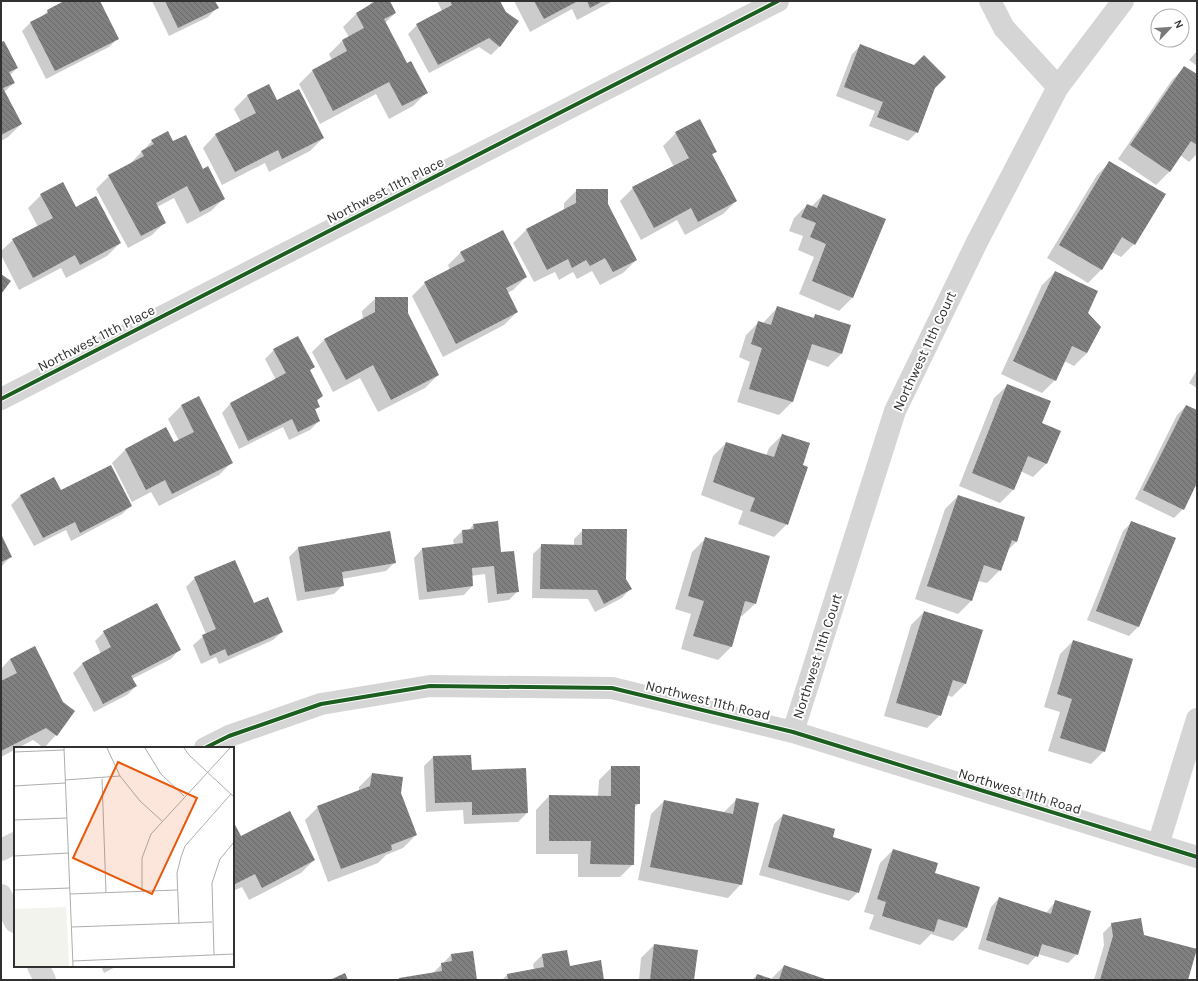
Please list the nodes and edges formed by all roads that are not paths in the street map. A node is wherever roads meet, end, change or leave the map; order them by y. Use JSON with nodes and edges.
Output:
{"nodes":[{"id":1,"x":778,"y":1,"type":"edge"},
{"id":2,"x":990,"y":1,"type":"edge"},
{"id":3,"x":1123,"y":1,"type":"edge"},
{"id":4,"x":1058,"y":87,"type":"junction"},
{"id":5,"x":1,"y":399,"type":"edge"},
{"id":6,"x":1197,"y":719,"type":"edge"},
{"id":7,"x":792,"y":732,"type":"junction"},
{"id":8,"x":207,"y":747,"type":"edge"},
{"id":9,"x":14,"y":844,"type":"edge"},
{"id":10,"x":1158,"y":845,"type":"junction"},
{"id":11,"x":1,"y":850,"type":"edge"},
{"id":12,"x":1197,"y":857,"type":"edge"},
{"id":13,"x":1,"y":895,"type":"edge"},
{"id":14,"x":14,"y":920,"type":"edge"},
{"id":15,"x":38,"y":967,"type":"edge"},
{"id":16,"x":45,"y":980,"type":"edge"}],
"edges":[{"from":1,"to":5,"type":"street","name":"Northwest 11th Place"},
{"from":2,"to":4,"type":"street"},
{"from":3,"to":4,"type":"street","name":"Northwest 11th Court"},
{"from":4,"to":7,"type":"street","name":"Northwest 11th Court"},
{"from":6,"to":10,"type":"street"},
{"from":7,"to":8,"type":"street","name":"Northwest 11th Road"},
{"from":7,"to":10,"type":"street","name":"Northwest 11th Road"},
{"from":9,"to":11,"type":"street"},
{"from":10,"to":12,"type":"street","name":"Northwest 11th Road"},
{"from":13,"to":14,"type":"street"},
{"from":15,"to":16,"type":"street"}]}
